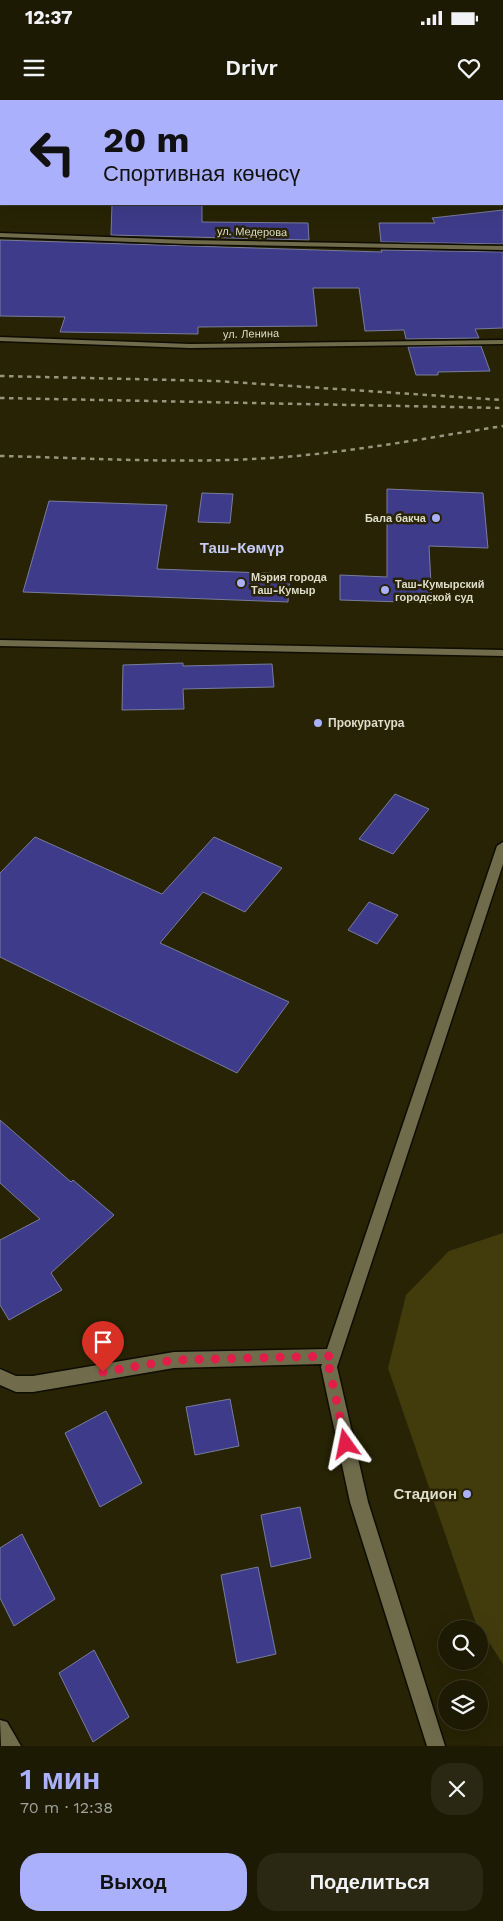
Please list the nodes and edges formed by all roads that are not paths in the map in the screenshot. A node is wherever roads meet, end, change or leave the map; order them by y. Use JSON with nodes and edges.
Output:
{"nodes":[{"id":1,"x":0,"y":235,"type":"edge"},
{"id":2,"x":503,"y":248,"type":"edge"},
{"id":3,"x":0,"y":339,"type":"edge"},
{"id":4,"x":503,"y":342,"type":"edge"},
{"id":5,"x":0,"y":644,"type":"edge"},
{"id":6,"x":503,"y":653,"type":"edge"},
{"id":7,"x":503,"y":846,"type":"edge"},
{"id":8,"x":332,"y":1356,"type":"junction"},
{"id":9,"x":0,"y":1377,"type":"edge"},
{"id":10,"x":0,"y":1729,"type":"edge"},
{"id":11,"x":12,"y":1746,"type":"edge"},
{"id":12,"x":436,"y":1746,"type":"edge"}],
"edges":[{"from":1,"to":2,"type":"street","name":"ул. Медерова"},
{"from":3,"to":4,"type":"street","name":"ул. Ленина"},
{"from":5,"to":6,"type":"street"},
{"from":7,"to":8,"type":"street"},
{"from":8,"to":9,"type":"street"},
{"from":8,"to":12,"type":"street"},
{"from":10,"to":11,"type":"street"}]}
